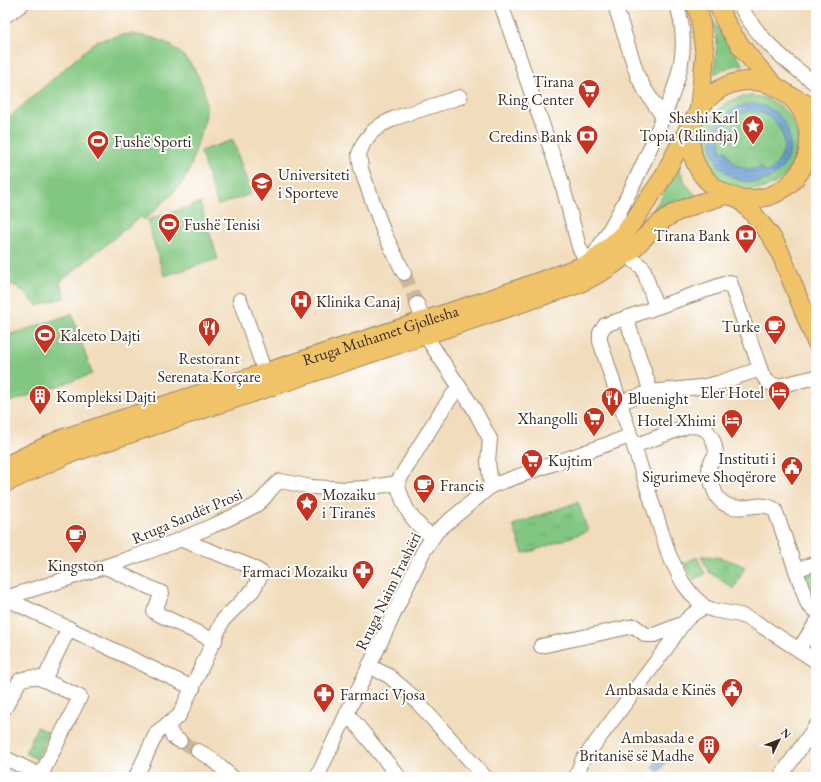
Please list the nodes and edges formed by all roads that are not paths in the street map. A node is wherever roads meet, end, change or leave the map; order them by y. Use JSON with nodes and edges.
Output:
{"nodes":[{"id":1,"x":20,"y":5,"type":"edge"},
{"id":2,"x":504,"y":5,"type":"edge"},
{"id":3,"x":615,"y":5,"type":"edge"},
{"id":4,"x":677,"y":5,"type":"edge"},
{"id":5,"x":696,"y":5,"type":"edge"},
{"id":6,"x":718,"y":5,"type":"edge"},
{"id":7,"x":740,"y":5,"type":"edge"},
{"id":8,"x":5,"y":16,"type":"edge"},
{"id":9,"x":816,"y":84,"type":"edge"},
{"id":10,"x":781,"y":90,"type":"junction"},
{"id":11,"x":460,"y":97,"type":"dead end"},
{"id":12,"x":816,"y":108,"type":"edge"},
{"id":13,"x":696,"y":115,"type":"junction"},
{"id":14,"x":663,"y":117,"type":"junction"},
{"id":15,"x":808,"y":169,"type":"edge"},
{"id":16,"x":732,"y":197,"type":"junction"},
{"id":17,"x":627,"y":254,"type":"junction"},
{"id":18,"x":588,"y":264,"type":"junction"},
{"id":19,"x":404,"y":272,"type":"tunnel mouth"},
{"id":20,"x":240,"y":300,"type":"dead end"},
{"id":21,"x":656,"y":307,"type":"junction"},
{"id":22,"x":626,"y":318,"type":"junction"},
{"id":23,"x":422,"y":320,"type":"junction"},
{"id":24,"x":816,"y":342,"type":"edge"},
{"id":25,"x":760,"y":368,"type":"junction"},
{"id":26,"x":265,"y":372,"type":"junction"},
{"id":27,"x":816,"y":377,"type":"edge"},
{"id":28,"x":459,"y":386,"type":"junction"},
{"id":29,"x":651,"y":392,"type":"junction"},
{"id":30,"x":620,"y":402,"type":"junction"},
{"id":31,"x":632,"y":441,"type":"junction"},
{"id":32,"x":5,"y":466,"type":"edge"},
{"id":33,"x":5,"y":483,"type":"edge"},
{"id":34,"x":397,"y":483,"type":"junction"},
{"id":35,"x":491,"y":486,"type":"junction"},
{"id":36,"x":432,"y":537,"type":"junction"},
{"id":37,"x":182,"y":540,"type":"junction"},
{"id":38,"x":816,"y":563,"type":"edge"},
{"id":39,"x":105,"y":567,"type":"junction"},
{"id":40,"x":796,"y":570,"type":"junction"},
{"id":41,"x":5,"y":598,"type":"edge"},
{"id":42,"x":705,"y":606,"type":"junction"},
{"id":43,"x":816,"y":611,"type":"edge"},
{"id":44,"x":816,"y":623,"type":"edge"},
{"id":45,"x":682,"y":624,"type":"junction"},
{"id":46,"x":69,"y":628,"type":"junction"},
{"id":47,"x":215,"y":641,"type":"junction"},
{"id":48,"x":541,"y":646,"type":"dead end"},
{"id":49,"x":799,"y":649,"type":"junction"},
{"id":50,"x":816,"y":661,"type":"edge"},
{"id":51,"x":369,"y":666,"type":"junction"},
{"id":52,"x":44,"y":680,"type":"junction"},
{"id":53,"x":193,"y":688,"type":"junction"},
{"id":54,"x":5,"y":708,"type":"edge"},
{"id":55,"x":347,"y":713,"type":"junction"},
{"id":56,"x":167,"y":724,"type":"junction"},
{"id":57,"x":816,"y":726,"type":"edge"},
{"id":58,"x":180,"y":741,"type":"tunnel mouth"},
{"id":59,"x":198,"y":751,"type":"tunnel mouth"},
{"id":60,"x":5,"y":758,"type":"edge"},
{"id":61,"x":40,"y":776,"type":"edge"},
{"id":62,"x":136,"y":777,"type":"edge"},
{"id":63,"x":232,"y":777,"type":"edge"},
{"id":64,"x":317,"y":777,"type":"edge"},
{"id":65,"x":399,"y":777,"type":"edge"},
{"id":66,"x":485,"y":777,"type":"edge"},
{"id":67,"x":576,"y":777,"type":"edge"},
{"id":68,"x":780,"y":777,"type":"edge"}],
"edges":[{"from":1,"to":8,"type":"street"},
{"from":2,"to":18,"type":"street"},
{"from":3,"to":14,"type":"street"},
{"from":4,"to":14,"type":"street"},
{"from":5,"to":13,"type":"main road"},
{"from":6,"to":10,"type":"main road"},
{"from":7,"to":9,"type":"street"},
{"from":10,"to":12,"type":"main road"},
{"from":10,"to":13,"type":"main road"},
{"from":10,"to":15,"type":"main road"},
{"from":11,"to":19,"type":"street"},
{"from":13,"to":16,"type":"main road"},
{"from":13,"to":18,"type":"main road","name":"Rruga Muhamet Gjollesha"},
{"from":14,"to":18,"type":"street"},
{"from":15,"to":16,"type":"main road"},
{"from":16,"to":17,"type":"main road","name":"Rruga Muhamet Gjollesha"},
{"from":16,"to":24,"type":"main road"},
{"from":17,"to":21,"type":"street"},
{"from":17,"to":23,"type":"main road","name":"Rruga Muhamet Gjollesha"},
{"from":18,"to":23,"type":"main road","name":"Rruga Muhamet Gjollesha"},
{"from":20,"to":26,"type":"street"},
{"from":21,"to":22,"type":"street"},
{"from":21,"to":25,"type":"street"},
{"from":22,"to":29,"type":"street"},
{"from":22,"to":30,"type":"street"},
{"from":23,"to":26,"type":"main road","name":"Rruga Muhamet Gjollesha"},
{"from":23,"to":28,"type":"street"},
{"from":23,"to":33,"type":"main road","name":"Rruga Muhamet Gjollesha"},
{"from":25,"to":27,"type":"street"},
{"from":25,"to":29,"type":"street"},
{"from":26,"to":32,"type":"main road","name":"Rruga Muhamet Gjollesha"},
{"from":28,"to":34,"type":"street"},
{"from":28,"to":35,"type":"street"},
{"from":29,"to":30,"type":"street"},
{"from":30,"to":31,"type":"street"},
{"from":31,"to":35,"type":"street"},
{"from":31,"to":40,"type":"street"},
{"from":31,"to":42,"type":"street"},
{"from":34,"to":36,"type":"street"},
{"from":34,"to":37,"type":"street","name":"Rruga Sandër Prosi"},
{"from":35,"to":36,"type":"street","name":"Rruga Naim Frashëri"},
{"from":36,"to":51,"type":"street","name":"Rruga Naim Frashëri"},
{"from":37,"to":39,"type":"street","name":"Rruga Sandër Prosi"},
{"from":37,"to":47,"type":"street"},
{"from":38,"to":40,"type":"street"},
{"from":39,"to":41,"type":"street","name":"Rruga Sandër Prosi"},
{"from":39,"to":47,"type":"street"},
{"from":40,"to":43,"type":"street"},
{"from":41,"to":46,"type":"street","name":"Rruga Sandër Prosi"},
{"from":42,"to":45,"type":"street"},
{"from":42,"to":49,"type":"street"},
{"from":44,"to":49,"type":"street"},
{"from":45,"to":48,"type":"street"},
{"from":45,"to":67,"type":"street"},
{"from":46,"to":52,"type":"street"},
{"from":46,"to":53,"type":"street","name":"Rruga Sandër Prosi"},
{"from":47,"to":53,"type":"street"},
{"from":49,"to":50,"type":"street"},
{"from":51,"to":55,"type":"street","name":"Rruga Naim Frashëri"},
{"from":51,"to":66,"type":"street","name":"Rruga Naim Frashëri"},
{"from":52,"to":54,"type":"street"},
{"from":52,"to":61,"type":"street"},
{"from":53,"to":56,"type":"street"},
{"from":55,"to":64,"type":"street","name":"Rruga Naim Frashëri"},
{"from":55,"to":65,"type":"street"},
{"from":56,"to":58,"type":"street"},
{"from":56,"to":62,"type":"street"},
{"from":57,"to":68,"type":"street"},
{"from":59,"to":63,"type":"street"},
{"from":60,"to":61,"type":"street"}]}
